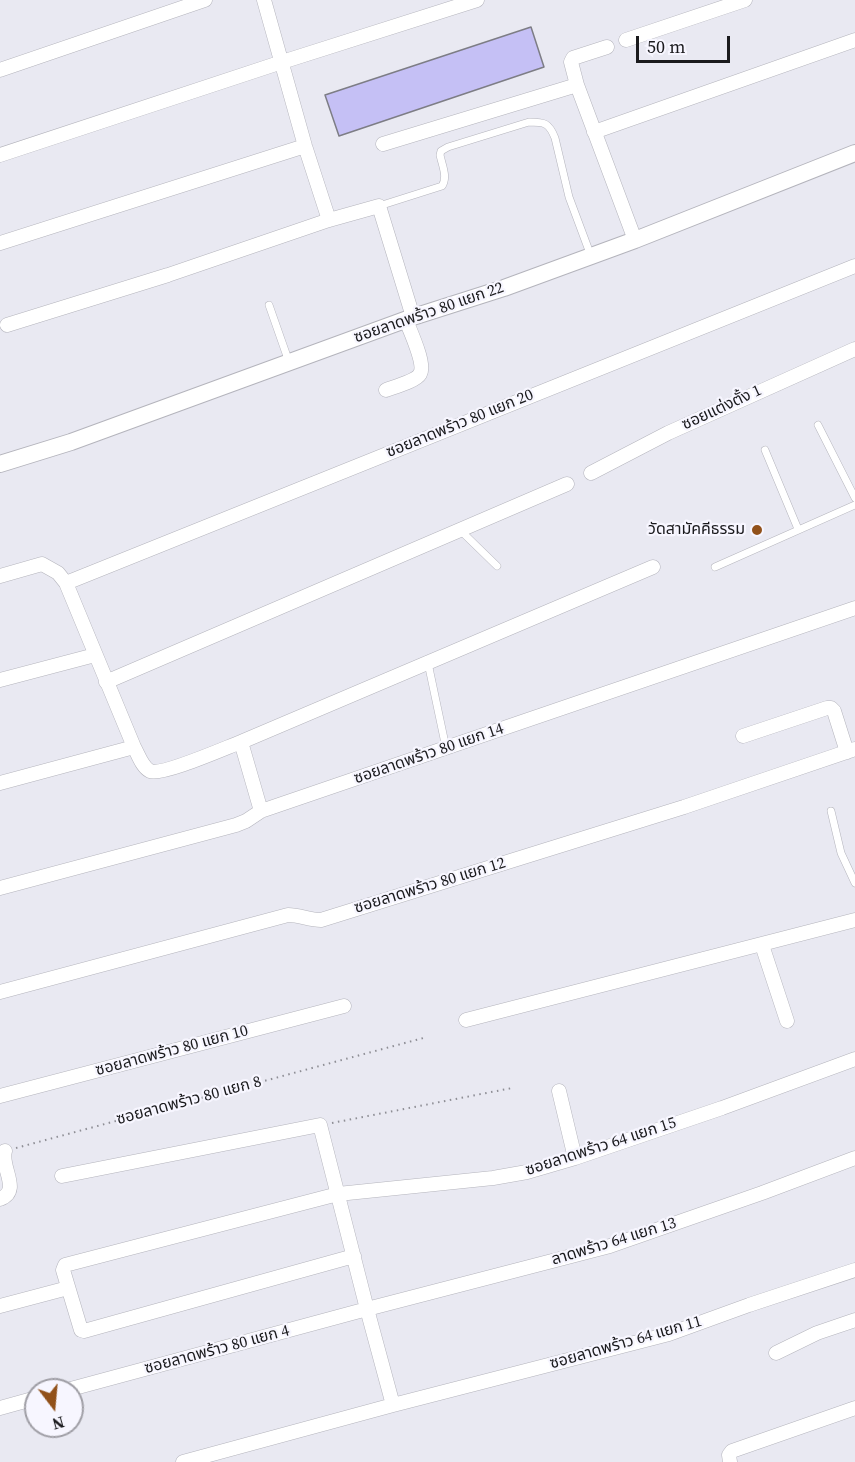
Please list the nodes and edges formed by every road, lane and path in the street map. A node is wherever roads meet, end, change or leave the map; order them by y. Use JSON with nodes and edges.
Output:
{"nodes":[{"id":1,"x":205,"y":0,"type":"edge"},
{"id":2,"x":264,"y":0,"type":"edge"},
{"id":3,"x":477,"y":0,"type":"edge"},
{"id":4,"x":745,"y":0,"type":"edge"},
{"id":5,"x":626,"y":40,"type":"dead end"},
{"id":6,"x":855,"y":40,"type":"edge"},
{"id":7,"x":608,"y":47,"type":"dead end"},
{"id":8,"x":282,"y":62,"type":"junction"},
{"id":9,"x":0,"y":70,"type":"edge"},
{"id":10,"x":577,"y":86,"type":"junction"},
{"id":11,"x":594,"y":132,"type":"junction"},
{"id":12,"x":383,"y":144,"type":"dead end"},
{"id":13,"x":305,"y":146,"type":"junction"},
{"id":14,"x":855,"y":153,"type":"edge"},
{"id":15,"x":0,"y":155,"type":"edge"},
{"id":16,"x":379,"y":206,"type":"junction"},
{"id":17,"x":329,"y":220,"type":"junction"},
{"id":18,"x":635,"y":240,"type":"junction"},
{"id":19,"x":0,"y":243,"type":"edge"},
{"id":20,"x":591,"y":256,"type":"junction"},
{"id":21,"x":855,"y":266,"type":"edge"},
{"id":22,"x":269,"y":305,"type":"dead end"},
{"id":23,"x":409,"y":319,"type":"junction"},
{"id":24,"x":7,"y":325,"type":"dead end"},
{"id":25,"x":855,"y":349,"type":"edge"},
{"id":26,"x":289,"y":363,"type":"junction"},
{"id":27,"x":386,"y":390,"type":"dead end"},
{"id":28,"x":818,"y":425,"type":"dead end"},
{"id":29,"x":765,"y":450,"type":"dead end"},
{"id":30,"x":0,"y":464,"type":"edge"},
{"id":31,"x":591,"y":473,"type":"dead end"},
{"id":32,"x":567,"y":484,"type":"dead end"},
{"id":33,"x":855,"y":498,"type":"edge"},
{"id":34,"x":855,"y":505,"type":"edge"},
{"id":35,"x":798,"y":529,"type":"junction"},
{"id":36,"x":460,"y":530,"type":"junction"},
{"id":37,"x":497,"y":566,"type":"dead end"},
{"id":38,"x":653,"y":567,"type":"dead end"},
{"id":39,"x":715,"y":567,"type":"dead end"},
{"id":40,"x":0,"y":576,"type":"edge"},
{"id":41,"x":66,"y":583,"type":"junction"},
{"id":42,"x":855,"y":608,"type":"edge"},
{"id":43,"x":95,"y":655,"type":"junction"},
{"id":44,"x":428,"y":663,"type":"junction"},
{"id":45,"x":0,"y":680,"type":"edge"},
{"id":46,"x":106,"y":682,"type":"junction"},
{"id":47,"x":743,"y":736,"type":"dead end"},
{"id":48,"x":241,"y":742,"type":"junction"},
{"id":49,"x":134,"y":747,"type":"junction"},
{"id":50,"x":446,"y":748,"type":"junction"},
{"id":51,"x":851,"y":750,"type":"edge"},
{"id":52,"x":0,"y":783,"type":"edge"},
{"id":53,"x":261,"y":811,"type":"junction"},
{"id":54,"x":831,"y":811,"type":"dead end"},
{"id":55,"x":855,"y":883,"type":"edge"},
{"id":56,"x":0,"y":888,"type":"edge"},
{"id":57,"x":855,"y":920,"type":"edge"},
{"id":58,"x":762,"y":945,"type":"junction"},
{"id":59,"x":0,"y":992,"type":"edge"},
{"id":60,"x":344,"y":1006,"type":"dead end"},
{"id":61,"x":466,"y":1020,"type":"dead end"},
{"id":62,"x":787,"y":1021,"type":"dead end"},
{"id":63,"x":427,"y":1037,"type":"dead end"},
{"id":64,"x":855,"y":1059,"type":"edge"},
{"id":65,"x":512,"y":1088,"type":"dead end"},
{"id":66,"x":559,"y":1090,"type":"dead end"},
{"id":67,"x":0,"y":1096,"type":"edge"},
{"id":68,"x":320,"y":1125,"type":"junction"},
{"id":69,"x":5,"y":1151,"type":"joint"},
{"id":70,"x":574,"y":1158,"type":"junction"},
{"id":71,"x":855,"y":1158,"type":"edge"},
{"id":72,"x":62,"y":1176,"type":"dead end"},
{"id":73,"x":338,"y":1194,"type":"junction"},
{"id":74,"x":0,"y":1199,"type":"edge"},
{"id":75,"x":354,"y":1256,"type":"junction"},
{"id":76,"x":855,"y":1270,"type":"edge"},
{"id":77,"x":68,"y":1288,"type":"junction"},
{"id":78,"x":0,"y":1306,"type":"edge"},
{"id":79,"x":367,"y":1309,"type":"junction"},
{"id":80,"x":855,"y":1320,"type":"edge"},
{"id":81,"x":776,"y":1353,"type":"dead end"},
{"id":82,"x":84,"y":1385,"type":"edge"},
{"id":83,"x":24,"y":1401,"type":"edge"},
{"id":84,"x":393,"y":1405,"type":"junction"},
{"id":85,"x":0,"y":1408,"type":"edge"},
{"id":86,"x":855,"y":1408,"type":"edge"},
{"id":87,"x":183,"y":1462,"type":"edge"},
{"id":88,"x":730,"y":1462,"type":"edge"}],
"edges":[{"from":1,"to":9,"type":"street"},
{"from":2,"to":8,"type":"street"},
{"from":3,"to":8,"type":"street"},
{"from":4,"to":5,"type":"street"},
{"from":6,"to":11,"type":"street"},
{"from":7,"to":10,"type":"street"},
{"from":8,"to":13,"type":"street"},
{"from":8,"to":15,"type":"street"},
{"from":10,"to":11,"type":"street"},
{"from":10,"to":12,"type":"street"},
{"from":11,"to":18,"type":"street"},
{"from":13,"to":17,"type":"street"},
{"from":13,"to":19,"type":"street"},
{"from":14,"to":18,"type":"street","name":"ซอยลาดพร้าว 80 แยก 22"},
{"from":16,"to":17,"type":"street"},
{"from":16,"to":20,"type":"lane"},
{"from":16,"to":23,"type":"street"},
{"from":17,"to":24,"type":"street"},
{"from":18,"to":20,"type":"street","name":"ซอยลาดพร้าว 80 แยก 22"},
{"from":20,"to":23,"type":"street","name":"ซอยลาดพร้าว 80 แยก 22"},
{"from":21,"to":41,"type":"street","name":"ซอยลาดพร้าว 80 แยก 20"},
{"from":22,"to":26,"type":"lane"},
{"from":23,"to":26,"type":"street","name":"ซอยลาดพร้าว 80 แยก 22"},
{"from":23,"to":27,"type":"street"},
{"from":25,"to":31,"type":"street","name":"ซอยแต่งตั้ง 1"},
{"from":26,"to":30,"type":"street","name":"ซอยลาดพร้าว 80 แยก 22"},
{"from":28,"to":33,"type":"lane"},
{"from":29,"to":35,"type":"lane"},
{"from":32,"to":36,"type":"street"},
{"from":34,"to":35,"type":"lane"},
{"from":35,"to":39,"type":"lane"},
{"from":36,"to":37,"type":"lane"},
{"from":36,"to":46,"type":"street"},
{"from":38,"to":44,"type":"street"},
{"from":40,"to":41,"type":"street"},
{"from":41,"to":43,"type":"street"},
{"from":42,"to":50,"type":"street","name":"ซอยลาดพร้าว 80 แยก 14"},
{"from":43,"to":45,"type":"street"},
{"from":43,"to":46,"type":"street"},
{"from":44,"to":48,"type":"street"},
{"from":44,"to":50,"type":"lane"},
{"from":46,"to":49,"type":"street"},
{"from":47,"to":51,"type":"street"},
{"from":48,"to":49,"type":"street"},
{"from":48,"to":53,"type":"street"},
{"from":49,"to":52,"type":"street"},
{"from":50,"to":53,"type":"street","name":"ซอยลาดพร้าว 80 แยก 14"},
{"from":51,"to":59,"type":"street","name":"ซอยลาดพร้าว 80 แยก 12"},
{"from":53,"to":56,"type":"street","name":"ซอยลาดพร้าว 80 แยก 14"},
{"from":54,"to":55,"type":"lane"},
{"from":57,"to":58,"type":"street"},
{"from":58,"to":61,"type":"street"},
{"from":58,"to":62,"type":"street"},
{"from":60,"to":67,"type":"street","name":"ซอยลาดพร้าว 80 แยก 10"},
{"from":63,"to":69,"type":"path","name":"ซอยลาดพร้าว 80 แยก 8"},
{"from":64,"to":70,"type":"street","name":"ซอยลาดพร้าว 64 แยก 15"},
{"from":65,"to":68,"type":"path"},
{"from":66,"to":70,"type":"street"},
{"from":68,"to":72,"type":"street"},
{"from":68,"to":73,"type":"street"},
{"from":69,"to":74,"type":"street"},
{"from":70,"to":73,"type":"street","name":"ซอยลาดพร้าว 64 แยก 15"},
{"from":71,"to":79,"type":"street","name":"ลาดพร้าว 64 แยก 13"},
{"from":73,"to":75,"type":"street"},
{"from":73,"to":77,"type":"street","name":"ซอยลาดพร้าว 64 แยก 15"},
{"from":75,"to":77,"type":"street"},
{"from":75,"to":79,"type":"street"},
{"from":76,"to":84,"type":"street","name":"ซอยลาดพร้าว 64 แยก 11"},
{"from":77,"to":78,"type":"street"},
{"from":79,"to":82,"type":"street","name":"ซอยลาดพร้าว 80 แยก 4"},
{"from":79,"to":84,"type":"street"},
{"from":80,"to":81,"type":"street"},
{"from":83,"to":85,"type":"street"},
{"from":84,"to":87,"type":"street","name":"ซอยลาดพร้าว 64 แยก 11"},
{"from":86,"to":88,"type":"street"}]}
